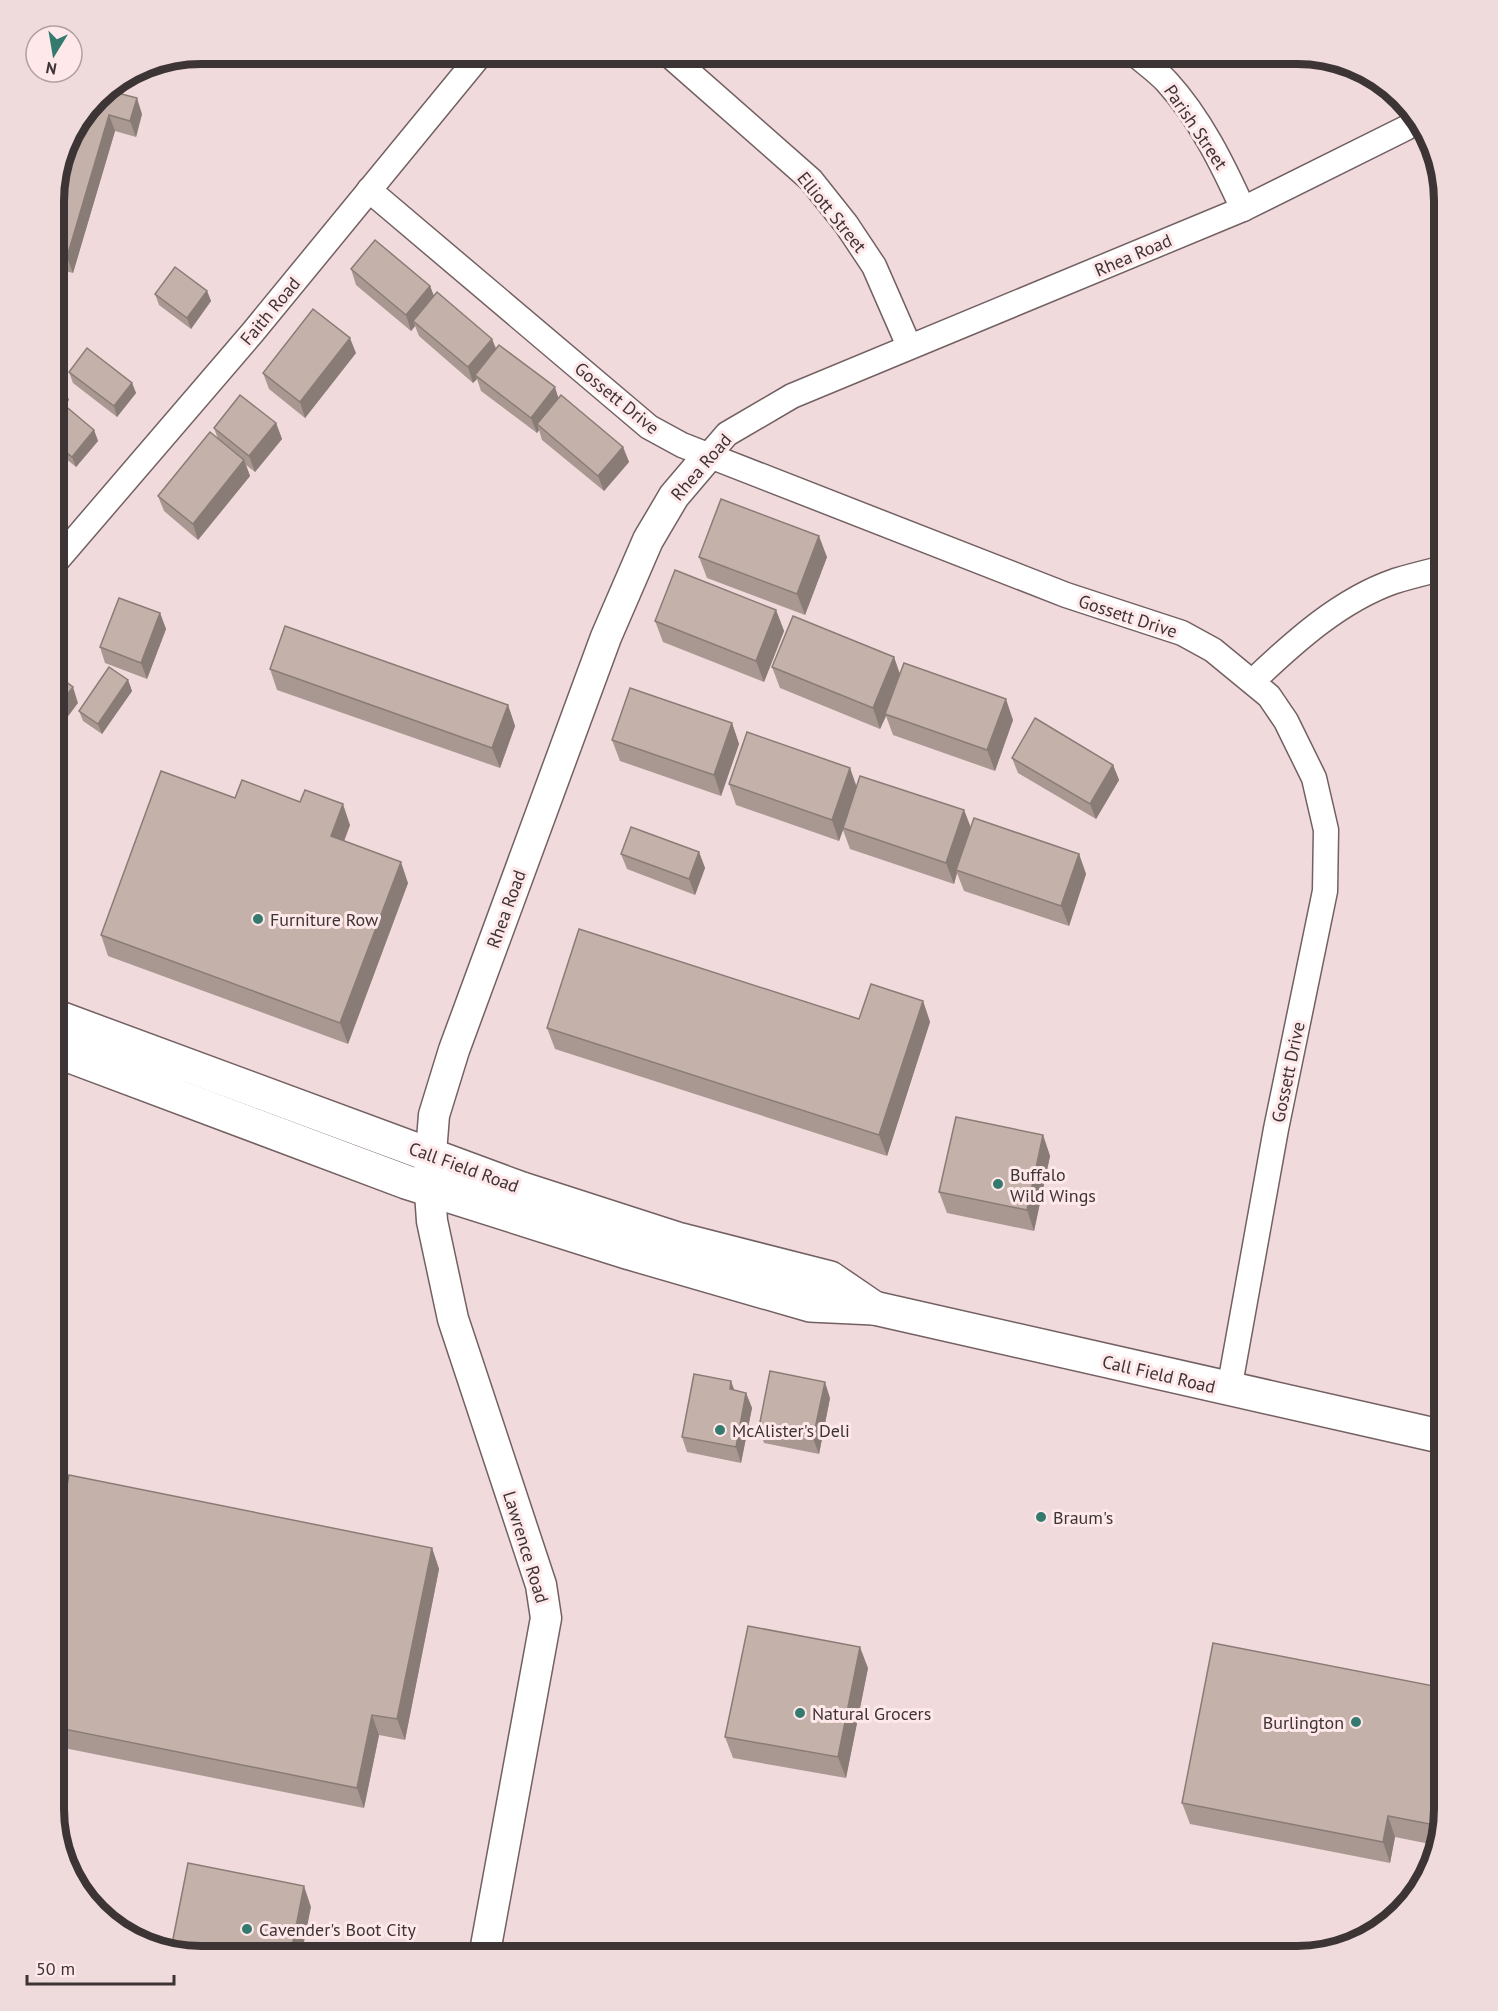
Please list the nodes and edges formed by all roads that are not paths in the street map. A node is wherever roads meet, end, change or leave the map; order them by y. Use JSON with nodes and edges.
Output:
{"nodes":[{"id":1,"x":473,"y":64,"type":"edge"},
{"id":2,"x":680,"y":64,"type":"edge"},
{"id":3,"x":1147,"y":65,"type":"edge"},
{"id":4,"x":1410,"y":125,"type":"edge"},
{"id":5,"x":369,"y":190,"type":"junction"},
{"id":6,"x":1243,"y":209,"type":"junction"},
{"id":7,"x":909,"y":346,"type":"junction"},
{"id":8,"x":708,"y":456,"type":"junction"},
{"id":9,"x":65,"y":551,"type":"edge"},
{"id":10,"x":1434,"y":571,"type":"edge"},
{"id":11,"x":1253,"y":681,"type":"junction"},
{"id":12,"x":64,"y":1020,"type":"edge"},
{"id":13,"x":64,"y":1054,"type":"edge"},
{"id":14,"x":206,"y":1073,"type":"junction"},
{"id":15,"x":190,"y":1101,"type":"junction"},
{"id":16,"x":430,"y":1174,"type":"junction"},
{"id":17,"x":1229,"y":1390,"type":"junction"},
{"id":18,"x":1434,"y":1435,"type":"edge"},
{"id":19,"x":486,"y":1946,"type":"edge"}],
"edges":[{"from":1,"to":5,"type":"street","name":"Faith Road"},
{"from":2,"to":7,"type":"street","name":"Elliott Street"},
{"from":3,"to":6,"type":"street","name":"Parish Street"},
{"from":4,"to":6,"type":"street","name":"Rhea Road"},
{"from":5,"to":8,"type":"street","name":"Gossett Drive"},
{"from":5,"to":9,"type":"street","name":"Faith Road"},
{"from":6,"to":7,"type":"street","name":"Rhea Road"},
{"from":7,"to":8,"type":"street","name":"Rhea Road"},
{"from":8,"to":11,"type":"street","name":"Gossett Drive"},
{"from":8,"to":16,"type":"street","name":"Rhea Road"},
{"from":10,"to":11,"type":"street"},
{"from":11,"to":17,"type":"street","name":"Gossett Drive"},
{"from":12,"to":14,"type":"main road","name":"Call Field Road"},
{"from":13,"to":15,"type":"main road","name":"Call Field Road"},
{"from":14,"to":15,"type":"main road"},
{"from":14,"to":16,"type":"main road","name":"Call Field Road"},
{"from":15,"to":16,"type":"main road","name":"Call Field Road"},
{"from":16,"to":17,"type":"main road","name":"Call Field Road"},
{"from":16,"to":19,"type":"street","name":"Lawrence Road"},
{"from":17,"to":18,"type":"main road","name":"Call Field Road"}]}
